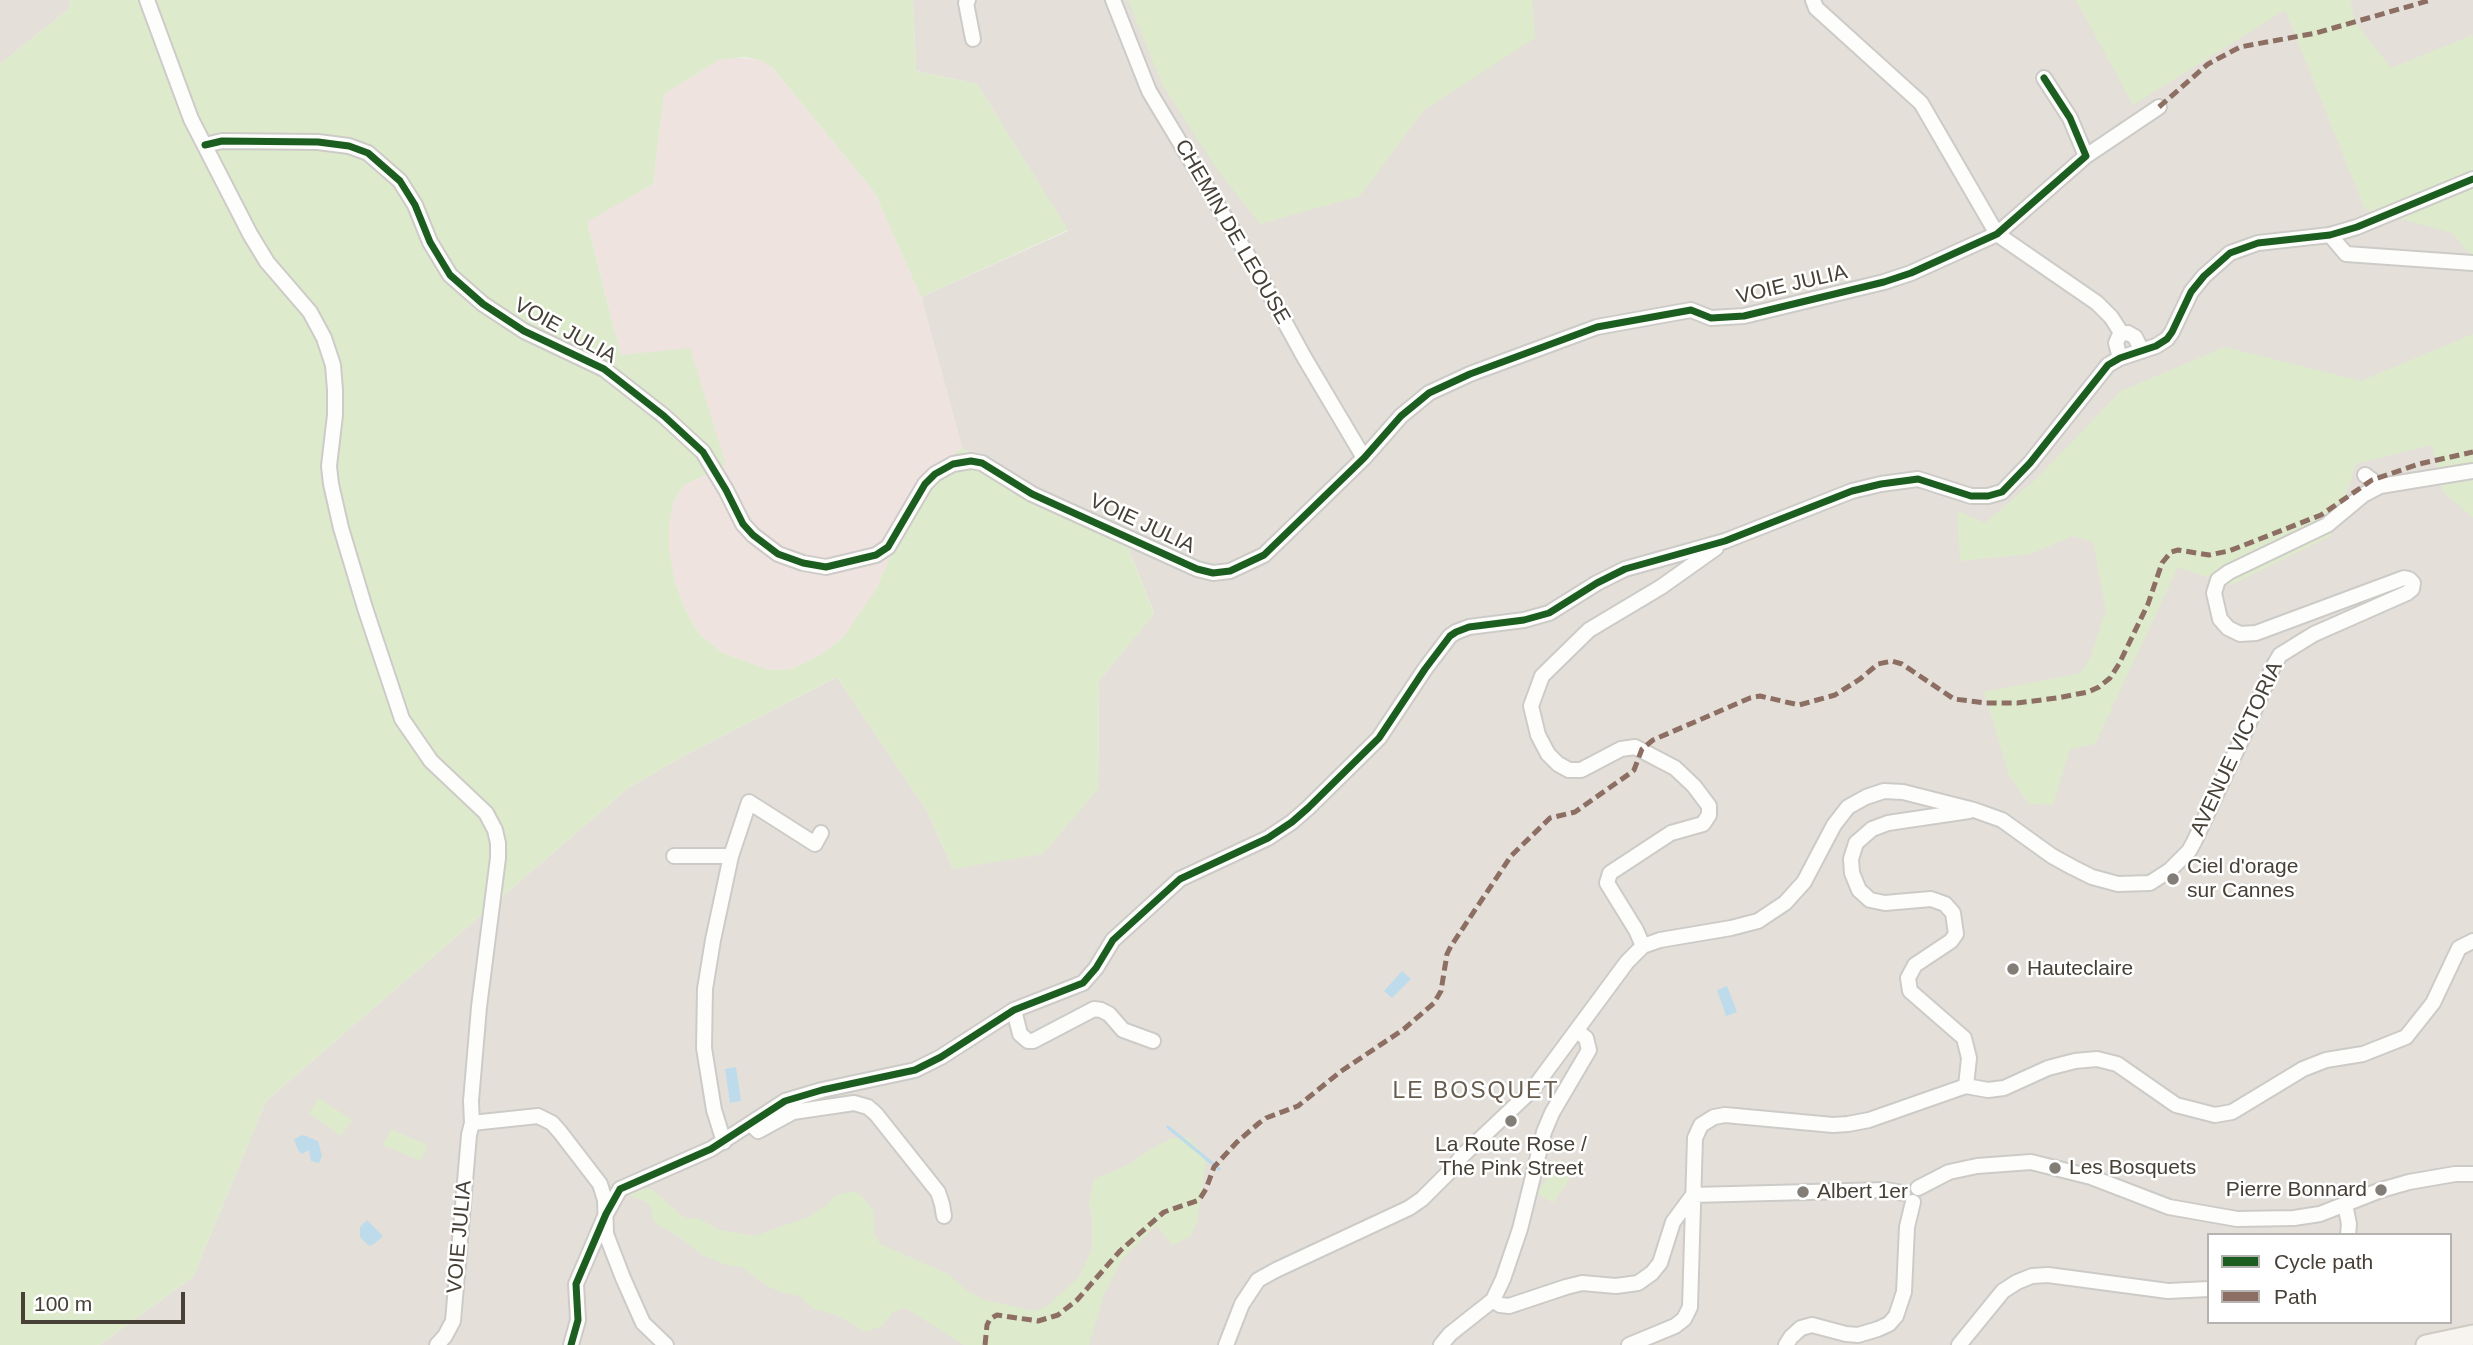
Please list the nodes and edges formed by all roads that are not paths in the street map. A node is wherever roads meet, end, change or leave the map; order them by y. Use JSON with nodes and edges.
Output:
{"nodes":[{"id":1,"x":147,"y":0,"type":"edge"},
{"id":2,"x":968,"y":0,"type":"edge"},
{"id":3,"x":1113,"y":0,"type":"edge"},
{"id":4,"x":1813,"y":0,"type":"edge"},
{"id":5,"x":973,"y":39,"type":"dead end"},
{"id":6,"x":2044,"y":78,"type":"dead end"},
{"id":7,"x":2159,"y":107,"type":"dead end"},
{"id":8,"x":205,"y":145,"type":"junction"},
{"id":9,"x":2087,"y":156,"type":"junction"},
{"id":10,"x":2473,"y":179,"type":"edge"},
{"id":11,"x":1997,"y":234,"type":"junction"},
{"id":12,"x":2330,"y":235,"type":"junction"},
{"id":13,"x":2473,"y":263,"type":"edge"},
{"id":14,"x":2122,"y":334,"type":"junction"},
{"id":15,"x":2142,"y":351,"type":"junction"},
{"id":16,"x":2120,"y":358,"type":"junction"},
{"id":17,"x":1364,"y":458,"type":"junction"},
{"id":18,"x":2473,"y":471,"type":"edge"},
{"id":19,"x":2365,"y":475,"type":"dead end"},
{"id":20,"x":2380,"y":486,"type":"junction"},
{"id":21,"x":1725,"y":541,"type":"junction"},
{"id":22,"x":1974,"y":810,"type":"junction"},
{"id":23,"x":821,"y":833,"type":"dead end"},
{"id":24,"x":674,"y":856,"type":"dead end"},
{"id":25,"x":731,"y":856,"type":"junction"},
{"id":26,"x":2473,"y":941,"type":"edge"},
{"id":27,"x":1643,"y":946,"type":"junction"},
{"id":28,"x":1014,"y":1010,"type":"junction"},
{"id":29,"x":1577,"y":1031,"type":"junction"},
{"id":30,"x":1153,"y":1041,"type":"dead end"},
{"id":31,"x":1966,"y":1086,"type":"junction"},
{"id":32,"x":472,"y":1123,"type":"junction"},
{"id":33,"x":751,"y":1124,"type":"junction"},
{"id":34,"x":724,"y":1142,"type":"junction"},
{"id":35,"x":2473,"y":1174,"type":"edge"},
{"id":36,"x":1911,"y":1194,"type":"junction"},
{"id":37,"x":1693,"y":1195,"type":"junction"},
{"id":38,"x":2345,"y":1205,"type":"junction"},
{"id":39,"x":606,"y":1214,"type":"junction"},
{"id":40,"x":944,"y":1216,"type":"dead end"},
{"id":41,"x":2348,"y":1233,"type":"edge"},
{"id":42,"x":2207,"y":1289,"type":"edge"},
{"id":43,"x":1493,"y":1300,"type":"junction"},
{"id":44,"x":2473,"y":1335,"type":"edge"},
{"id":45,"x":437,"y":1345,"type":"edge"},
{"id":46,"x":571,"y":1345,"type":"edge"},
{"id":47,"x":666,"y":1345,"type":"edge"},
{"id":48,"x":1226,"y":1345,"type":"edge"},
{"id":49,"x":1441,"y":1345,"type":"edge"},
{"id":50,"x":1629,"y":1345,"type":"edge"},
{"id":51,"x":1786,"y":1345,"type":"edge"},
{"id":52,"x":1959,"y":1345,"type":"edge"},
{"id":53,"x":2426,"y":1345,"type":"edge"}],
"edges":[{"from":1,"to":8,"type":"street","name":"VOIE JULIA"},
{"from":2,"to":5,"type":"street"},
{"from":3,"to":17,"type":"street","name":"CHEMIN DE LEOUSE"},
{"from":4,"to":11,"type":"street"},
{"from":6,"to":9,"type":"street"},
{"from":7,"to":9,"type":"street","name":"VOIE JULIA"},
{"from":8,"to":17,"type":"street","name":"VOIE JULIA"},
{"from":8,"to":32,"type":"street","name":"VOIE JULIA"},
{"from":9,"to":11,"type":"street","name":"VOIE JULIA"},
{"from":10,"to":12,"type":"street"},
{"from":11,"to":14,"type":"street"},
{"from":11,"to":17,"type":"street","name":"VOIE JULIA"},
{"from":12,"to":13,"type":"street"},
{"from":12,"to":15,"type":"street"},
{"from":14,"to":15,"type":"street"},
{"from":14,"to":16,"type":"street"},
{"from":15,"to":16,"type":"street"},
{"from":16,"to":21,"type":"street"},
{"from":18,"to":20,"type":"street"},
{"from":19,"to":20,"type":"street"},
{"from":20,"to":22,"type":"street","name":"AVENUE VICTORIA"},
{"from":21,"to":27,"type":"street"},
{"from":21,"to":28,"type":"street"},
{"from":22,"to":27,"type":"street","name":"AVENUE VICTORIA"},
{"from":22,"to":31,"type":"street"},
{"from":23,"to":25,"type":"street"},
{"from":24,"to":25,"type":"street"},
{"from":25,"to":34,"type":"street"},
{"from":26,"to":31,"type":"street"},
{"from":27,"to":29,"type":"street"},
{"from":28,"to":30,"type":"street"},
{"from":28,"to":33,"type":"street"},
{"from":29,"to":43,"type":"street"},
{"from":29,"to":48,"type":"street"},
{"from":31,"to":37,"type":"street"},
{"from":32,"to":39,"type":"street"},
{"from":32,"to":45,"type":"street","name":"VOIE JULIA"},
{"from":33,"to":34,"type":"street"},
{"from":33,"to":40,"type":"street"},
{"from":34,"to":39,"type":"street"},
{"from":35,"to":38,"type":"street"},
{"from":36,"to":37,"type":"street"},
{"from":36,"to":38,"type":"street"},
{"from":36,"to":51,"type":"street"},
{"from":37,"to":43,"type":"street"},
{"from":37,"to":50,"type":"street"},
{"from":38,"to":41,"type":"street"},
{"from":39,"to":46,"type":"street"},
{"from":39,"to":47,"type":"street"},
{"from":42,"to":52,"type":"street"},
{"from":43,"to":49,"type":"street"},
{"from":44,"to":53,"type":"main road"}]}
